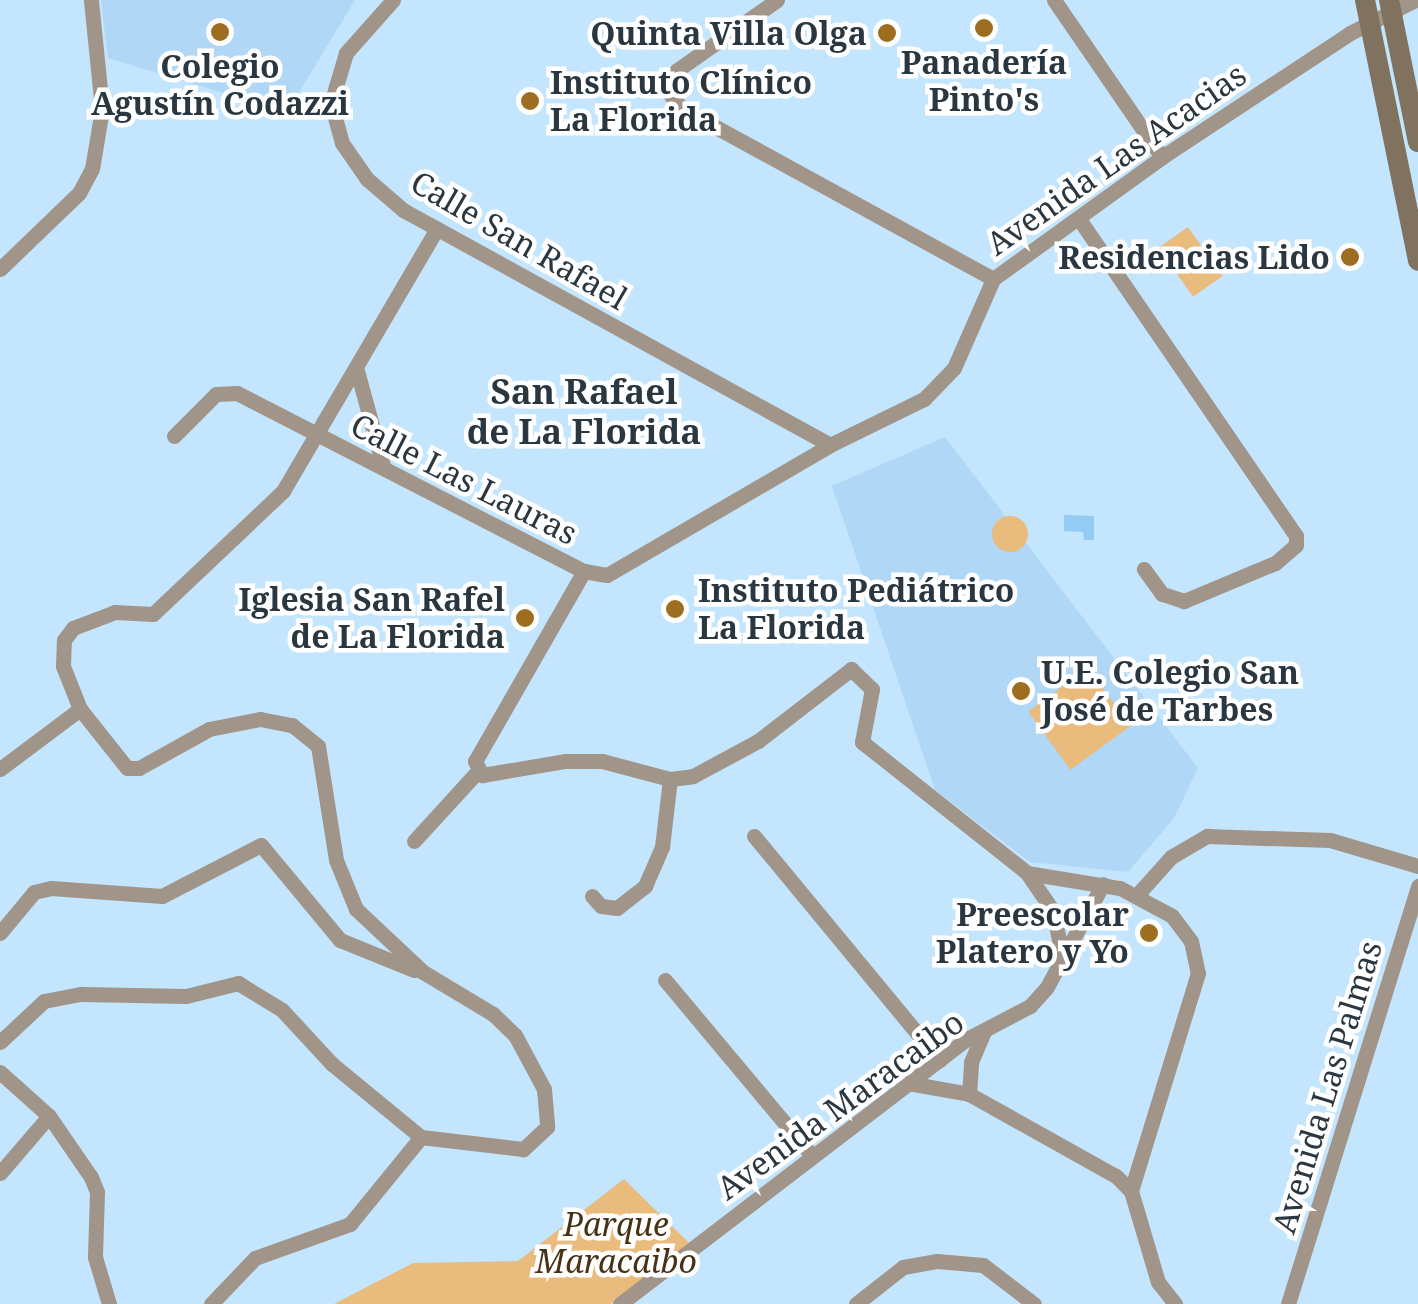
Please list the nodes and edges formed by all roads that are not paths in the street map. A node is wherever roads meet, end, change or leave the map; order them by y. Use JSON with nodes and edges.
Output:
{"nodes":[{"id":1,"x":91,"y":0,"type":"edge"},
{"id":2,"x":393,"y":0,"type":"edge"},
{"id":3,"x":777,"y":0,"type":"edge"},
{"id":4,"x":1054,"y":0,"type":"edge"},
{"id":5,"x":1365,"y":0,"type":"edge"},
{"id":6,"x":1415,"y":0,"type":"edge"},
{"id":7,"x":1390,"y":7,"type":"edge"},
{"id":8,"x":1370,"y":22,"type":"junction"},
{"id":9,"x":1418,"y":142,"type":"edge"},
{"id":10,"x":1162,"y":157,"type":"junction"},
{"id":11,"x":1079,"y":219,"type":"junction"},
{"id":12,"x":437,"y":229,"type":"junction"},
{"id":13,"x":1418,"y":262,"type":"edge"},
{"id":14,"x":0,"y":269,"type":"edge"},
{"id":15,"x":993,"y":279,"type":"junction"},
{"id":16,"x":356,"y":367,"type":"junction"},
{"id":17,"x":174,"y":436,"type":"dead end"},
{"id":18,"x":320,"y":437,"type":"junction"},
{"id":19,"x":830,"y":445,"type":"junction"},
{"id":20,"x":383,"y":466,"type":"junction"},
{"id":21,"x":1144,"y":569,"type":"dead end"},
{"id":22,"x":584,"y":571,"type":"junction"},
{"id":23,"x":80,"y":709,"type":"junction"},
{"id":24,"x":0,"y":769,"type":"edge"},
{"id":25,"x":477,"y":772,"type":"junction"},
{"id":26,"x":670,"y":779,"type":"junction"},
{"id":27,"x":754,"y":836,"type":"dead end"},
{"id":28,"x":414,"y":841,"type":"dead end"},
{"id":29,"x":1418,"y":866,"type":"edge"},
{"id":30,"x":1027,"y":874,"type":"junction"},
{"id":31,"x":1103,"y":884,"type":"junction"},
{"id":32,"x":1418,"y":886,"type":"edge"},
{"id":33,"x":1137,"y":895,"type":"junction"},
{"id":34,"x":592,"y":896,"type":"dead end"},
{"id":35,"x":0,"y":933,"type":"edge"},
{"id":36,"x":1062,"y":956,"type":"junction"},
{"id":37,"x":423,"y":972,"type":"junction"},
{"id":38,"x":665,"y":980,"type":"dead end"},
{"id":39,"x":984,"y":1032,"type":"junction"},
{"id":40,"x":0,"y":1042,"type":"edge"},
{"id":41,"x":939,"y":1060,"type":"junction"},
{"id":42,"x":0,"y":1072,"type":"edge"},
{"id":43,"x":908,"y":1082,"type":"junction"},
{"id":44,"x":969,"y":1094,"type":"junction"},
{"id":45,"x":49,"y":1116,"type":"junction"},
{"id":46,"x":421,"y":1137,"type":"junction"},
{"id":47,"x":812,"y":1156,"type":"junction"},
{"id":48,"x":0,"y":1173,"type":"edge"},
{"id":49,"x":1131,"y":1191,"type":"junction"},
{"id":50,"x":109,"y":1304,"type":"edge"},
{"id":51,"x":210,"y":1304,"type":"edge"},
{"id":52,"x":620,"y":1304,"type":"edge"},
{"id":53,"x":856,"y":1304,"type":"edge"},
{"id":54,"x":1034,"y":1304,"type":"edge"},
{"id":55,"x":1174,"y":1304,"type":"edge"},
{"id":56,"x":1288,"y":1304,"type":"edge"}],
"edges":[{"from":1,"to":14,"type":"street"},
{"from":2,"to":12,"type":"street","name":"Calle San Rafael"},
{"from":3,"to":15,"type":"street"},
{"from":4,"to":10,"type":"street"},
{"from":5,"to":8,"type":"street"},
{"from":6,"to":7,"type":"street","name":"Avenida Las Acacias"},
{"from":7,"to":8,"type":"street","name":"Avenida Las Acacias"},
{"from":7,"to":9,"type":"street"},
{"from":8,"to":10,"type":"street","name":"Avenida Las Acacias"},
{"from":8,"to":13,"type":"street"},
{"from":10,"to":11,"type":"street","name":"Avenida Las Acacias"},
{"from":11,"to":15,"type":"street","name":"Avenida Las Acacias"},
{"from":11,"to":21,"type":"street"},
{"from":12,"to":16,"type":"street"},
{"from":12,"to":19,"type":"street","name":"Calle San Rafael"},
{"from":15,"to":19,"type":"street","name":"Avenida Las Acacias"},
{"from":16,"to":18,"type":"street"},
{"from":16,"to":20,"type":"street"},
{"from":17,"to":18,"type":"street","name":"Calle Las Lauras"},
{"from":18,"to":20,"type":"street","name":"Calle Las Lauras"},
{"from":18,"to":23,"type":"street"},
{"from":19,"to":22,"type":"street","name":"Avenida Las Acacias"},
{"from":20,"to":22,"type":"street","name":"Calle Las Lauras"},
{"from":22,"to":25,"type":"street"},
{"from":23,"to":24,"type":"street"},
{"from":23,"to":37,"type":"street"},
{"from":25,"to":26,"type":"street"},
{"from":25,"to":28,"type":"street"},
{"from":26,"to":30,"type":"street"},
{"from":26,"to":34,"type":"street"},
{"from":27,"to":41,"type":"street"},
{"from":29,"to":33,"type":"street"},
{"from":30,"to":31,"type":"street"},
{"from":30,"to":36,"type":"street"},
{"from":31,"to":33,"type":"street"},
{"from":31,"to":36,"type":"street","name":"Avenida Maracaibo"},
{"from":32,"to":56,"type":"street","name":"Avenida Las Palmas"},
{"from":33,"to":49,"type":"street"},
{"from":35,"to":37,"type":"street"},
{"from":36,"to":39,"type":"street","name":"Avenida Maracaibo"},
{"from":37,"to":46,"type":"street"},
{"from":38,"to":47,"type":"street"},
{"from":39,"to":41,"type":"street","name":"Avenida Maracaibo"},
{"from":39,"to":44,"type":"street"},
{"from":40,"to":46,"type":"street"},
{"from":41,"to":43,"type":"street","name":"Avenida Maracaibo"},
{"from":42,"to":45,"type":"street"},
{"from":43,"to":44,"type":"street"},
{"from":43,"to":47,"type":"street","name":"Avenida Maracaibo"},
{"from":44,"to":49,"type":"street"},
{"from":45,"to":48,"type":"street"},
{"from":45,"to":50,"type":"street"},
{"from":46,"to":51,"type":"street"},
{"from":47,"to":52,"type":"street","name":"Avenida Maracaibo"},
{"from":49,"to":55,"type":"street"},
{"from":53,"to":54,"type":"street"}]}
